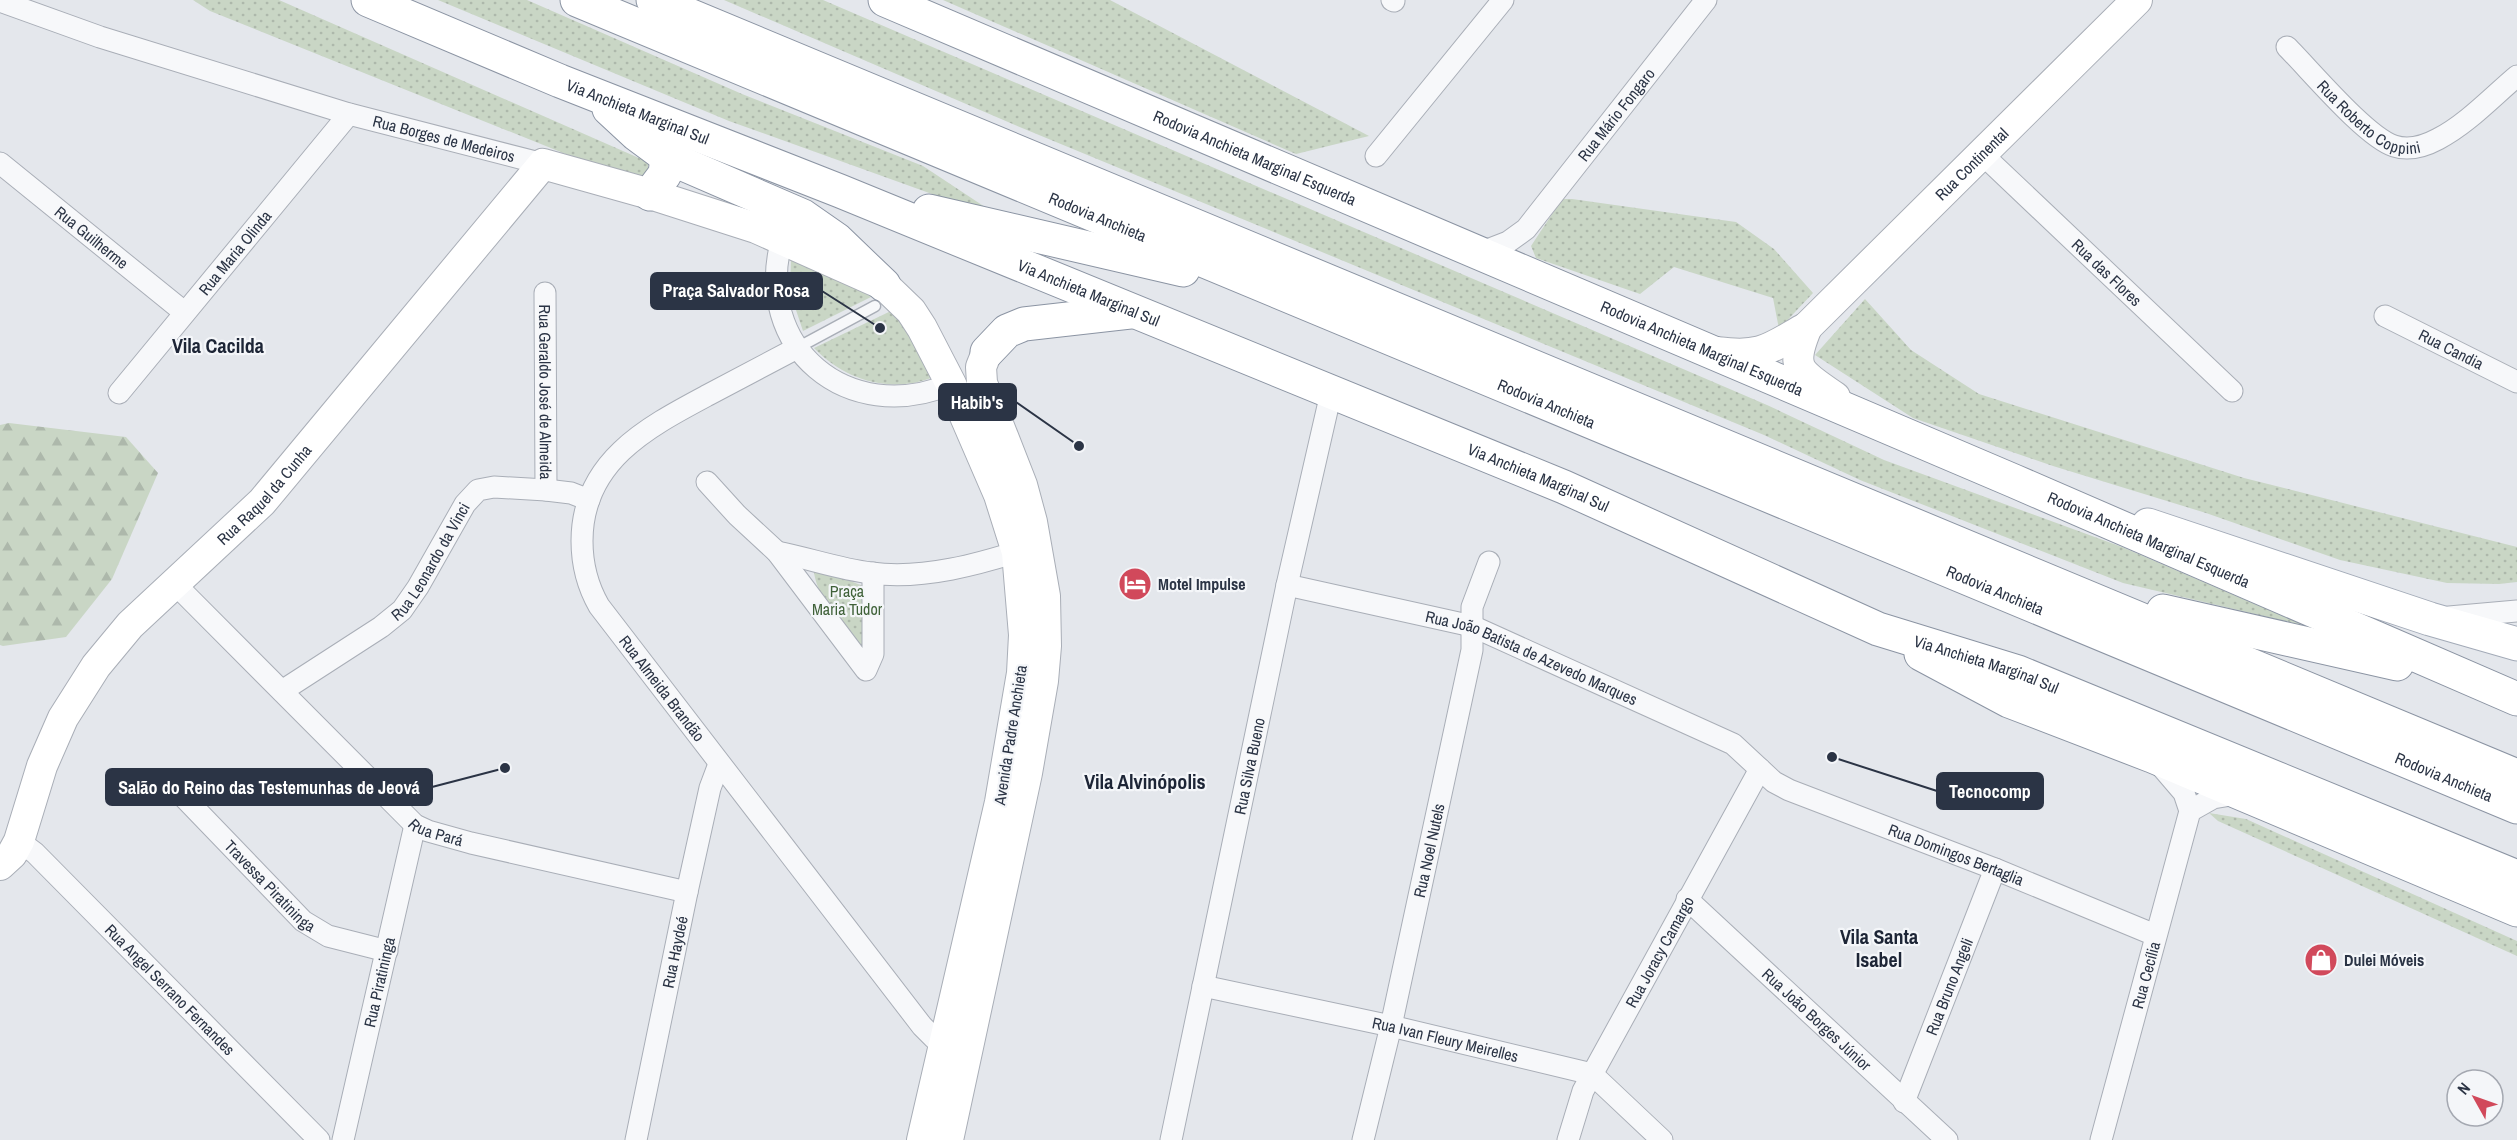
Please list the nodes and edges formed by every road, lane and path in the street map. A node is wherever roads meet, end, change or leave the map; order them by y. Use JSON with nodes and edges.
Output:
{"nodes":[{"id":1,"x":368,"y":0,"type":"edge"},
{"id":2,"x":577,"y":0,"type":"edge"},
{"id":3,"x":653,"y":0,"type":"edge"},
{"id":4,"x":885,"y":0,"type":"edge"},
{"id":5,"x":1503,"y":0,"type":"edge"},
{"id":6,"x":1706,"y":0,"type":"edge"},
{"id":7,"x":2137,"y":0,"type":"edge"},
{"id":8,"x":0,"y":1,"type":"edge"},
{"id":9,"x":2287,"y":47,"type":"dead end"},
{"id":10,"x":2517,"y":76,"type":"edge"},
{"id":11,"x":595,"y":95,"type":"junction"},
{"id":12,"x":349,"y":114,"type":"junction"},
{"id":13,"x":1982,"y":154,"type":"junction"},
{"id":14,"x":1376,"y":156,"type":"dead end"},
{"id":15,"x":667,"y":157,"type":"junction"},
{"id":16,"x":0,"y":163,"type":"edge"},
{"id":17,"x":543,"y":164,"type":"junction"},
{"id":18,"x":840,"y":191,"type":"junction"},
{"id":19,"x":650,"y":194,"type":"junction"},
{"id":20,"x":1526,"y":229,"type":"junction"},
{"id":21,"x":782,"y":239,"type":"junction"},
{"id":22,"x":1477,"y":254,"type":"junction"},
{"id":23,"x":1532,"y":277,"type":"junction"},
{"id":24,"x":1269,"y":289,"type":"junction"},
{"id":25,"x":545,"y":293,"type":"dead end"},
{"id":26,"x":880,"y":296,"type":"junction"},
{"id":27,"x":911,"y":311,"type":"junction"},
{"id":28,"x":184,"y":312,"type":"junction"},
{"id":29,"x":1131,"y":312,"type":"junction"},
{"id":30,"x":2385,"y":316,"type":"dead end"},
{"id":31,"x":1807,"y":327,"type":"junction"},
{"id":32,"x":797,"y":348,"type":"junction"},
{"id":33,"x":1700,"y":349,"type":"junction"},
{"id":34,"x":987,"y":352,"type":"junction"},
{"id":35,"x":2517,"y":382,"type":"edge"},
{"id":36,"x":951,"y":384,"type":"junction"},
{"id":37,"x":2232,"y":392,"type":"dead end"},
{"id":38,"x":119,"y":393,"type":"dead end"},
{"id":39,"x":1331,"y":393,"type":"junction"},
{"id":40,"x":1866,"y":419,"type":"junction"},
{"id":41,"x":995,"y":421,"type":"junction"},
{"id":42,"x":2014,"y":481,"type":"junction"},
{"id":43,"x":707,"y":482,"type":"dead end"},
{"id":44,"x":546,"y":490,"type":"junction"},
{"id":45,"x":589,"y":500,"type":"junction"},
{"id":46,"x":1027,"y":548,"type":"junction"},
{"id":47,"x":777,"y":552,"type":"junction"},
{"id":48,"x":1489,"y":562,"type":"dead end"},
{"id":49,"x":873,"y":573,"type":"junction"},
{"id":50,"x":174,"y":583,"type":"junction"},
{"id":51,"x":1287,"y":585,"type":"junction"},
{"id":52,"x":2068,"y":589,"type":"junction"},
{"id":53,"x":2517,"y":611,"type":"edge"},
{"id":54,"x":2430,"y":619,"type":"junction"},
{"id":55,"x":1472,"y":626,"type":"junction"},
{"id":56,"x":1878,"y":629,"type":"junction"},
{"id":57,"x":2517,"y":644,"type":"edge"},
{"id":58,"x":2472,"y":680,"type":"junction"},
{"id":59,"x":282,"y":691,"type":"junction"},
{"id":60,"x":2517,"y":699,"type":"edge"},
{"id":61,"x":2152,"y":756,"type":"junction"},
{"id":62,"x":719,"y":764,"type":"junction"},
{"id":63,"x":1760,"y":769,"type":"junction"},
{"id":64,"x":2517,"y":776,"type":"edge"},
{"id":65,"x":174,"y":787,"type":"dead end"},
{"id":66,"x":2240,"y":794,"type":"junction"},
{"id":67,"x":2517,"y":807,"type":"edge"},
{"id":68,"x":2190,"y":811,"type":"junction"},
{"id":69,"x":415,"y":825,"type":"junction"},
{"id":70,"x":19,"y":841,"type":"junction"},
{"id":71,"x":0,"y":865,"type":"edge"},
{"id":72,"x":1995,"y":869,"type":"junction"},
{"id":73,"x":2517,"y":877,"type":"edge"},
{"id":74,"x":687,"y":892,"type":"junction"},
{"id":75,"x":1687,"y":899,"type":"junction"},
{"id":76,"x":2517,"y":910,"type":"edge"},
{"id":77,"x":2155,"y":935,"type":"junction"},
{"id":78,"x":387,"y":951,"type":"junction"},
{"id":79,"x":1203,"y":986,"type":"junction"},
{"id":80,"x":1391,"y":1026,"type":"junction"},
{"id":81,"x":956,"y":1048,"type":"junction"},
{"id":82,"x":1592,"y":1074,"type":"junction"},
{"id":83,"x":1904,"y":1102,"type":"junction"},
{"id":84,"x":319,"y":1140,"type":"edge"},
{"id":85,"x":343,"y":1140,"type":"edge"},
{"id":86,"x":636,"y":1140,"type":"edge"},
{"id":87,"x":922,"y":1140,"type":"edge"},
{"id":88,"x":948,"y":1140,"type":"edge"},
{"id":89,"x":1171,"y":1140,"type":"edge"},
{"id":90,"x":1364,"y":1140,"type":"edge"},
{"id":91,"x":1568,"y":1140,"type":"edge"},
{"id":92,"x":1662,"y":1140,"type":"edge"},
{"id":93,"x":1947,"y":1140,"type":"edge"},
{"id":94,"x":2101,"y":1140,"type":"edge"}],
"edges":[{"from":1,"to":11,"type":"main road","name":"Via Anchieta Marginal Sul"},
{"from":2,"to":24,"type":"main road","name":"Rodovia Anchieta"},
{"from":3,"to":52,"type":"main road","name":"Rodovia Anchieta"},
{"from":4,"to":22,"type":"main road","name":"Rodovia Anchieta Marginal Esquerda"},
{"from":5,"to":14,"type":"street"},
{"from":6,"to":20,"type":"street","name":"Rua Mário Fongaro"},
{"from":7,"to":13,"type":"street","name":"Rua Continental"},
{"from":8,"to":12,"type":"street","name":"Rua Borges de Medeiros"},
{"from":9,"to":10,"type":"street","name":"Rua Roberto Coppini"},
{"from":11,"to":15,"type":"main road"},
{"from":11,"to":18,"type":"main road","name":"Via Anchieta Marginal Sul"},
{"from":12,"to":17,"type":"street","name":"Rua Borges de Medeiros"},
{"from":12,"to":28,"type":"street","name":"Rua Maria Olinda"},
{"from":13,"to":31,"type":"street","name":"Rua Continental"},
{"from":13,"to":37,"type":"street","name":"Rua das Flores"},
{"from":15,"to":19,"type":"main road"},
{"from":15,"to":26,"type":"main road"},
{"from":16,"to":28,"type":"street","name":"Rua Guilherme"},
{"from":17,"to":19,"type":"street","name":"Rua Borges de Medeiros"},
{"from":17,"to":50,"type":"street","name":"Rua Raquel da Cunha"},
{"from":18,"to":24,"type":"main road"},
{"from":18,"to":29,"type":"main road","name":"Via Anchieta Marginal Sul"},
{"from":19,"to":21,"type":"street","name":"Rua Borges de Medeiros"},
{"from":20,"to":22,"type":"street","name":"Rua Mário Fongaro"},
{"from":20,"to":23,"type":"street"},
{"from":21,"to":26,"type":"street","name":"Rua Borges de Medeiros"},
{"from":21,"to":32,"type":"street"},
{"from":22,"to":23,"type":"main road","name":"Rodovia Anchieta Marginal Esquerda"},
{"from":23,"to":33,"type":"main road","name":"Rodovia Anchieta Marginal Esquerda"},
{"from":24,"to":67,"type":"main road","name":"Rodovia Anchieta"},
{"from":25,"to":44,"type":"street","name":"Rua Geraldo José de Almeida"},
{"from":26,"to":27,"type":"street","name":"Avenida Padre Anchieta"},
{"from":26,"to":32,"type":"lane"},
{"from":27,"to":34,"type":"street"},
{"from":27,"to":36,"type":"street","name":"Avenida Padre Anchieta"},
{"from":28,"to":38,"type":"street","name":"Rua Maria Olinda"},
{"from":29,"to":34,"type":"main road"},
{"from":29,"to":39,"type":"main road","name":"Via Anchieta Marginal Sul"},
{"from":30,"to":35,"type":"street","name":"Rua Candia"},
{"from":31,"to":33,"type":"street","name":"Rua Continental"},
{"from":31,"to":40,"type":"street","name":"Rua Continental"},
{"from":32,"to":36,"type":"street"},
{"from":32,"to":45,"type":"street","name":"Rua Almeida Brandão"},
{"from":33,"to":40,"type":"main road","name":"Rodovia Anchieta Marginal Esquerda"},
{"from":34,"to":41,"type":"street","name":"Avenida Padre Anchieta"},
{"from":36,"to":41,"type":"street"},
{"from":36,"to":46,"type":"street","name":"Avenida Padre Anchieta"},
{"from":39,"to":51,"type":"street","name":"Rua Silva Bueno"},
{"from":39,"to":56,"type":"main road","name":"Via Anchieta Marginal Sul"},
{"from":40,"to":42,"type":"main road","name":"Rodovia Anchieta Marginal Esquerda"},
{"from":41,"to":46,"type":"street","name":"Avenida Padre Anchieta"},
{"from":42,"to":54,"type":"main road"},
{"from":42,"to":58,"type":"main road","name":"Rodovia Anchieta Marginal Esquerda"},
{"from":43,"to":47,"type":"street"},
{"from":44,"to":45,"type":"street","name":"Rua Leonardo da Vinci"},
{"from":44,"to":59,"type":"street","name":"Rua Leonardo da Vinci"},
{"from":45,"to":62,"type":"street","name":"Rua Almeida Brandão"},
{"from":46,"to":49,"type":"street"},
{"from":46,"to":81,"type":"street","name":"Avenida Padre Anchieta"},
{"from":47,"to":49,"type":"street"},
{"from":47,"to":49,"type":"street"},
{"from":48,"to":55,"type":"street","name":"Rua Noel Nutels"},
{"from":50,"to":59,"type":"street","name":"Rua Pará"},
{"from":50,"to":70,"type":"street","name":"Rua Raquel da Cunha"},
{"from":51,"to":55,"type":"street","name":"Rua João Batista de Azevedo Marques"},
{"from":51,"to":79,"type":"street","name":"Rua Silva Bueno"},
{"from":52,"to":58,"type":"main road"},
{"from":52,"to":64,"type":"main road","name":"Rodovia Anchieta"},
{"from":53,"to":54,"type":"street"},
{"from":54,"to":57,"type":"main road"},
{"from":55,"to":63,"type":"street","name":"Rua João Batista de Azevedo Marques"},
{"from":55,"to":80,"type":"street","name":"Rua Noel Nutels"},
{"from":56,"to":61,"type":"main road"},
{"from":56,"to":73,"type":"main road","name":"Via Anchieta Marginal Sul"},
{"from":58,"to":60,"type":"main road","name":"Rodovia Anchieta Marginal Esquerda"},
{"from":59,"to":69,"type":"street","name":"Rua Pará"},
{"from":61,"to":66,"type":"main road"},
{"from":61,"to":68,"type":"street"},
{"from":62,"to":74,"type":"street","name":"Rua Haydeé"},
{"from":62,"to":81,"type":"street","name":"Rua Almeida Brandão"},
{"from":63,"to":72,"type":"street","name":"Rua Domingos Bertaglia"},
{"from":63,"to":75,"type":"street","name":"Rua Joracy Camargo"},
{"from":65,"to":78,"type":"street","name":"Travessa Piratininga"},
{"from":66,"to":68,"type":"street"},
{"from":66,"to":76,"type":"main road"},
{"from":68,"to":77,"type":"street","name":"Rua Cecília"},
{"from":69,"to":74,"type":"street","name":"Rua Pará"},
{"from":69,"to":78,"type":"street","name":"Rua Piratininga"},
{"from":70,"to":71,"type":"street"},
{"from":70,"to":84,"type":"street","name":"Rua Angel Serrano Fernandes"},
{"from":72,"to":77,"type":"street","name":"Rua Domingos Bertaglia"},
{"from":72,"to":83,"type":"street","name":"Rua Bruno Angeli"},
{"from":74,"to":86,"type":"street","name":"Rua Haydeé"},
{"from":75,"to":82,"type":"street","name":"Rua Joracy Camargo"},
{"from":75,"to":83,"type":"street","name":"Rua João Borges Júnior"},
{"from":77,"to":94,"type":"street","name":"Rua Cecília"},
{"from":78,"to":85,"type":"street","name":"Rua Piratininga"},
{"from":79,"to":80,"type":"street","name":"Rua Ivan Fleury Meirelles"},
{"from":79,"to":89,"type":"street","name":"Rua Silva Bueno"},
{"from":80,"to":82,"type":"street","name":"Rua Ivan Fleury Meirelles"},
{"from":80,"to":90,"type":"street","name":"Rua Noel Nutels"},
{"from":81,"to":87,"type":"street","name":"Avenida Padre Anchieta"},
{"from":81,"to":88,"type":"street","name":"Avenida Padre Anchieta"},
{"from":82,"to":91,"type":"street","name":"Rua Joracy Camargo"},
{"from":82,"to":92,"type":"street","name":"Rua Ivan Fleury Meirelles"},
{"from":83,"to":93,"type":"street","name":"Rua João Borges Júnior"}]}
